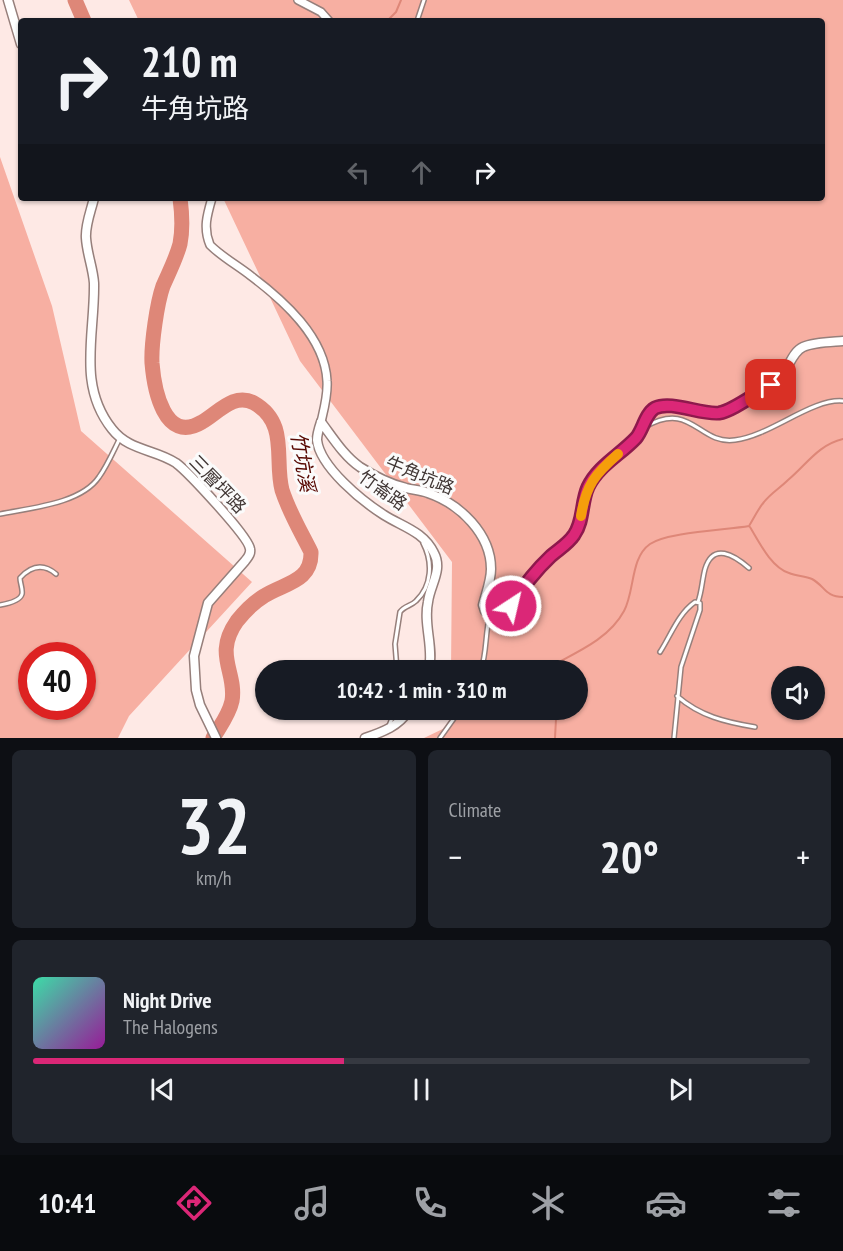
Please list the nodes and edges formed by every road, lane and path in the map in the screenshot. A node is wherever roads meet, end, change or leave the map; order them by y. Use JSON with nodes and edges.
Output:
{"nodes":[{"id":1,"x":8,"y":0,"type":"edge"},
{"id":2,"x":298,"y":0,"type":"edge"},
{"id":3,"x":424,"y":0,"type":"edge"},
{"id":4,"x":326,"y":18,"type":"edge"},
{"id":5,"x":418,"y":18,"type":"edge"},
{"id":6,"x":18,"y":34,"type":"edge"},
{"id":7,"x":93,"y":201,"type":"edge"},
{"id":8,"x":211,"y":201,"type":"edge"},
{"id":9,"x":843,"y":341,"type":"edge"},
{"id":10,"x":843,"y":401,"type":"edge"},
{"id":11,"x":321,"y":423,"type":"junction"},
{"id":12,"x":643,"y":428,"type":"junction"},
{"id":13,"x":120,"y":439,"type":"junction"},
{"id":14,"x":0,"y":514,"type":"edge"},
{"id":15,"x":415,"y":531,"type":"junction"},
{"id":16,"x":749,"y":568,"type":"dead end"},
{"id":17,"x":56,"y":574,"type":"dead end"},
{"id":18,"x":698,"y":602,"type":"junction"},
{"id":19,"x":0,"y":605,"type":"edge"},
{"id":20,"x":490,"y":614,"type":"junction"},
{"id":21,"x":660,"y":652,"type":"dead end"},
{"id":22,"x":396,"y":660,"type":"edge"},
{"id":23,"x":432,"y":660,"type":"edge"},
{"id":24,"x":485,"y":660,"type":"edge"},
{"id":25,"x":677,"y":696,"type":"junction"},
{"id":26,"x":391,"y":720,"type":"edge"},
{"id":27,"x":401,"y":720,"type":"edge"},
{"id":28,"x":453,"y":720,"type":"edge"},
{"id":29,"x":755,"y":727,"type":"dead end"},
{"id":30,"x":387,"y":730,"type":"junction"},
{"id":31,"x":216,"y":738,"type":"edge"},
{"id":32,"x":365,"y":738,"type":"edge"},
{"id":33,"x":440,"y":738,"type":"edge"},
{"id":34,"x":674,"y":738,"type":"edge"}],
"edges":[{"from":1,"to":6,"type":"street"},
{"from":2,"to":4,"type":"street"},
{"from":3,"to":5,"type":"lane"},
{"from":7,"to":13,"type":"street","name":"三層坪路"},
{"from":8,"to":11,"type":"street","name":"竹崙路"},
{"from":9,"to":12,"type":"street"},
{"from":10,"to":12,"type":"lane"},
{"from":11,"to":15,"type":"street","name":"竹崙路"},
{"from":11,"to":20,"type":"street","name":"牛角坑路"},
{"from":12,"to":20,"type":"street"},
{"from":13,"to":14,"type":"lane"},
{"from":13,"to":31,"type":"street","name":"三層坪路"},
{"from":15,"to":22,"type":"lane"},
{"from":15,"to":23,"type":"street","name":"竹崙路"},
{"from":16,"to":18,"type":"lane"},
{"from":17,"to":19,"type":"lane"},
{"from":18,"to":21,"type":"lane"},
{"from":18,"to":25,"type":"lane"},
{"from":20,"to":24,"type":"lane"},
{"from":25,"to":29,"type":"lane"},
{"from":25,"to":34,"type":"lane"},
{"from":26,"to":30,"type":"lane"},
{"from":27,"to":30,"type":"street"},
{"from":28,"to":33,"type":"lane"},
{"from":30,"to":32,"type":"street"}]}
